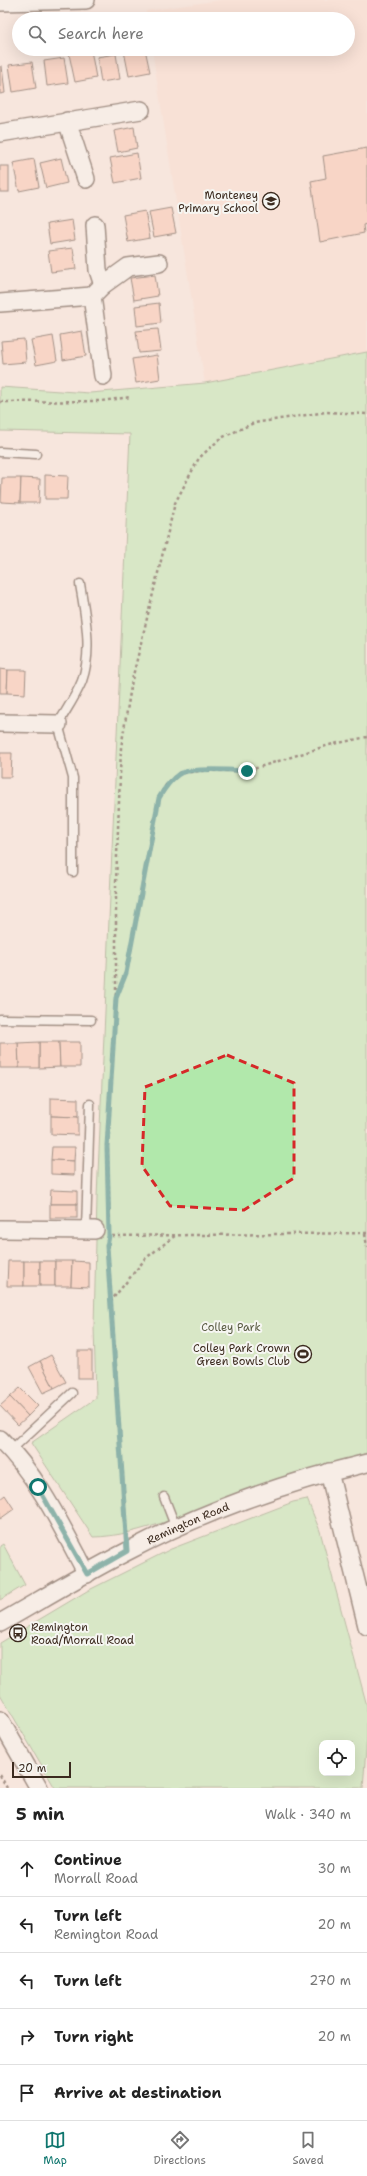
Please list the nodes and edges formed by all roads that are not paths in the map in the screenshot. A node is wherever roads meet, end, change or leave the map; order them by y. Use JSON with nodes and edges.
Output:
{"nodes":[{"id":1,"x":86,"y":0,"type":"edge"},
{"id":2,"x":0,"y":2,"type":"edge"},
{"id":3,"x":140,"y":110,"type":"dead end"},
{"id":4,"x":67,"y":121,"type":"junction"},
{"id":5,"x":0,"y":133,"type":"edge"},
{"id":6,"x":86,"y":179,"type":"dead end"},
{"id":7,"x":95,"y":225,"type":"dead end"},
{"id":8,"x":160,"y":262,"type":"dead end"},
{"id":9,"x":97,"y":290,"type":"junction"},
{"id":10,"x":0,"y":303,"type":"edge"},
{"id":11,"x":103,"y":376,"type":"dead end"},
{"id":12,"x":0,"y":452,"type":"edge"},
{"id":13,"x":36,"y":454,"type":"dead end"},
{"id":14,"x":80,"y":584,"type":"dead end"},
{"id":15,"x":0,"y":723,"type":"edge"},
{"id":16,"x":58,"y":724,"type":"junction"},
{"id":17,"x":74,"y":872,"type":"dead end"},
{"id":18,"x":0,"y":1019,"type":"edge"},
{"id":19,"x":91,"y":1020,"type":"dead end"},
{"id":20,"x":90,"y":1104,"type":"dead end"},
{"id":21,"x":97,"y":1227,"type":"joint"},
{"id":22,"x":0,"y":1229,"type":"edge"},
{"id":23,"x":72,"y":1393,"type":"dead end"},
{"id":24,"x":6,"y":1444,"type":"edge"},
{"id":25,"x":367,"y":1463,"type":"edge"},
{"id":26,"x":329,"y":1472,"type":"junction"},
{"id":27,"x":164,"y":1496,"type":"dead end"},
{"id":28,"x":176,"y":1528,"type":"junction"},
{"id":29,"x":87,"y":1574,"type":"junction"},
{"id":30,"x":0,"y":1623,"type":"edge"},
{"id":31,"x":367,"y":1626,"type":"edge"},
{"id":32,"x":0,"y":1720,"type":"edge"},
{"id":33,"x":39,"y":1788,"type":"edge"}],
"edges":[{"from":1,"to":2,"type":"street"},
{"from":3,"to":4,"type":"street"},
{"from":4,"to":5,"type":"street"},
{"from":4,"to":6,"type":"street"},
{"from":7,"to":9,"type":"street"},
{"from":8,"to":9,"type":"street"},
{"from":9,"to":10,"type":"street"},
{"from":9,"to":11,"type":"street"},
{"from":12,"to":13,"type":"lane"},
{"from":14,"to":16,"type":"lane"},
{"from":15,"to":16,"type":"street"},
{"from":16,"to":17,"type":"lane"},
{"from":18,"to":19,"type":"lane"},
{"from":20,"to":21,"type":"lane"},
{"from":21,"to":22,"type":"street"},
{"from":23,"to":24,"type":"lane"},
{"from":24,"to":29,"type":"street"},
{"from":25,"to":26,"type":"street","name":"Remington Road"},
{"from":26,"to":28,"type":"street","name":"Remington Road"},
{"from":26,"to":31,"type":"street"},
{"from":27,"to":28,"type":"lane"},
{"from":28,"to":29,"type":"street","name":"Remington Road"},
{"from":29,"to":30,"type":"street","name":"Remington Road"},
{"from":32,"to":33,"type":"street"}]}
